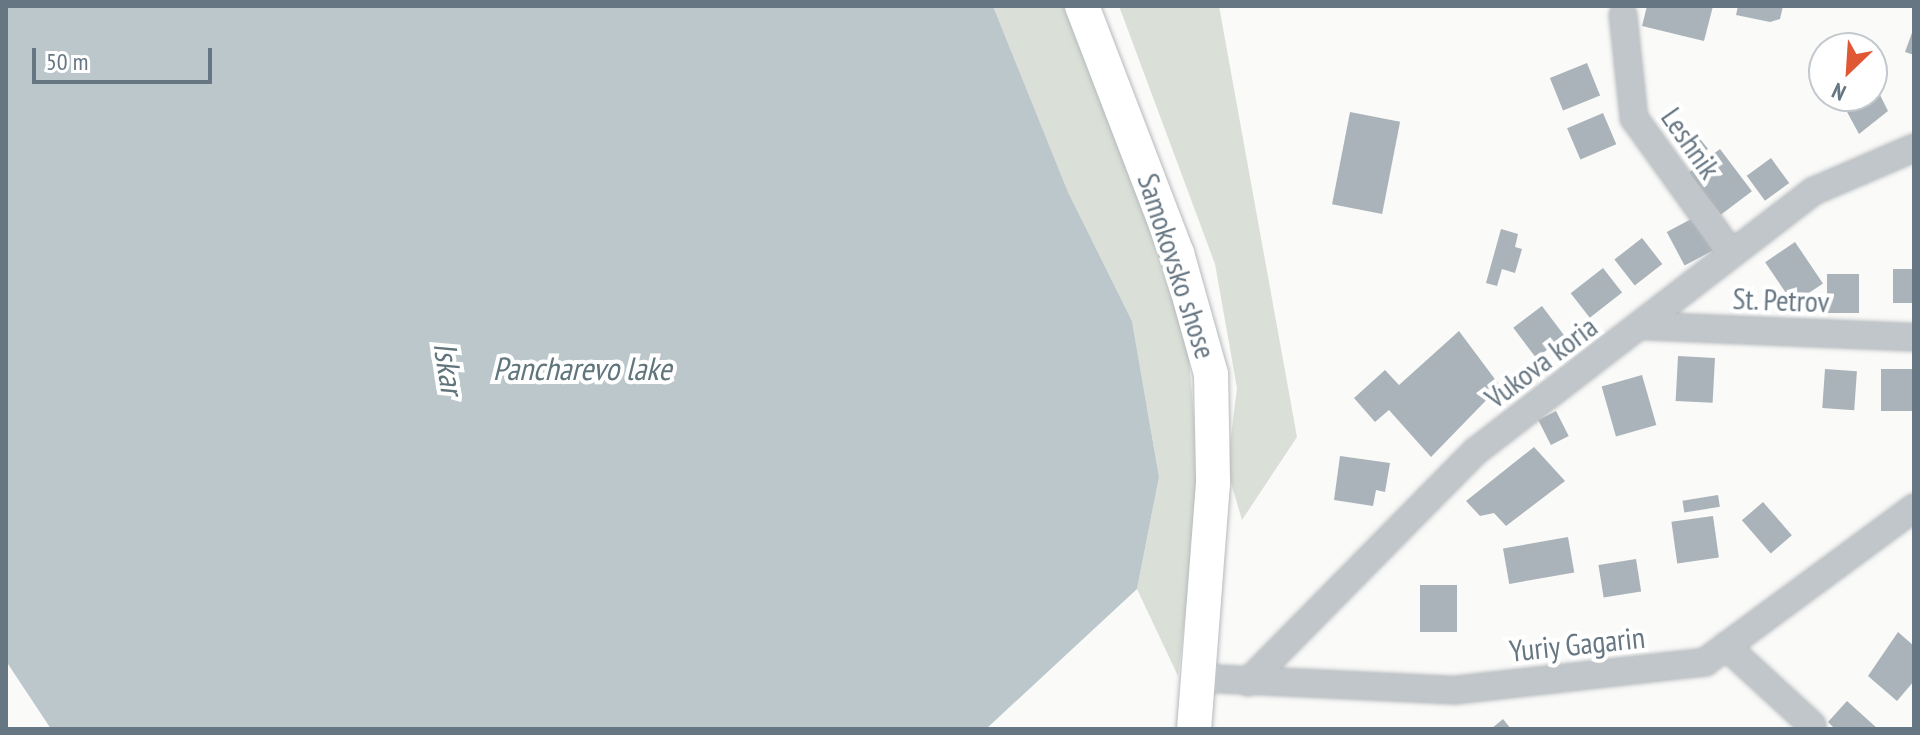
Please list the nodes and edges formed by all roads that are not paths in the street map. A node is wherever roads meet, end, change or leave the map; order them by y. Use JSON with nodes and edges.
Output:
{"nodes":[{"id":1,"x":1082,"y":6,"type":"edge"},
{"id":2,"x":1623,"y":15,"type":"dead end"},
{"id":3,"x":1914,"y":148,"type":"edge"},
{"id":4,"x":1729,"y":250,"type":"junction"},
{"id":5,"x":1646,"y":326,"type":"junction"},
{"id":6,"x":1914,"y":337,"type":"edge"},
{"id":7,"x":1914,"y":508,"type":"edge"},
{"id":8,"x":1726,"y":646,"type":"junction"},
{"id":9,"x":1198,"y":678,"type":"junction"},
{"id":10,"x":1248,"y":682,"type":"junction"},
{"id":11,"x":1812,"y":725,"type":"dead end"},
{"id":12,"x":1194,"y":729,"type":"edge"}],
"edges":[{"from":1,"to":9,"type":"main road","name":"Samokovsko shose"},
{"from":2,"to":4,"type":"street","name":"Leshnik"},
{"from":3,"to":4,"type":"street","name":"Vukova koria"},
{"from":4,"to":5,"type":"street","name":"Vukova koria"},
{"from":5,"to":6,"type":"street","name":"St. Petrov"},
{"from":5,"to":10,"type":"street","name":"Vukova koria"},
{"from":7,"to":8,"type":"street","name":"Yuriy Gagarin"},
{"from":8,"to":10,"type":"street","name":"Yuriy Gagarin"},
{"from":8,"to":11,"type":"street"},
{"from":9,"to":10,"type":"street","name":"Yuriy Gagarin"},
{"from":9,"to":12,"type":"main road","name":"Samokovsko shose"}]}
